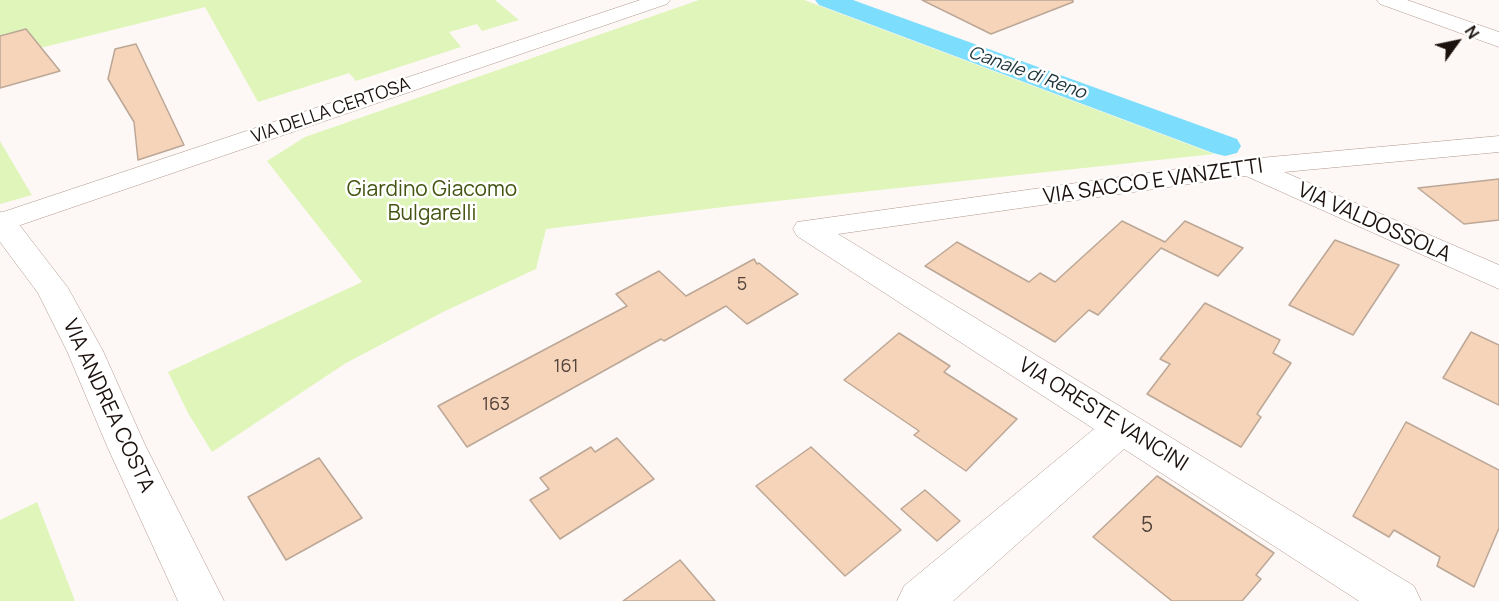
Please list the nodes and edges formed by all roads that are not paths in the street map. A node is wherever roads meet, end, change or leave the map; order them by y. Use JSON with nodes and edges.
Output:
{"nodes":[{"id":1,"x":660,"y":0,"type":"edge"},
{"id":2,"x":1387,"y":0,"type":"edge"},
{"id":3,"x":1499,"y":40,"type":"edge"},
{"id":4,"x":1499,"y":144,"type":"edge"},
{"id":5,"x":1249,"y":167,"type":"junction"},
{"id":6,"x":0,"y":222,"type":"edge"},
{"id":7,"x":808,"y":229,"type":"joint"},
{"id":8,"x":1499,"y":278,"type":"edge"},
{"id":9,"x":1122,"y":428,"type":"junction"},
{"id":10,"x":201,"y":601,"type":"edge"},
{"id":11,"x":920,"y":601,"type":"edge"},
{"id":12,"x":1398,"y":601,"type":"edge"}],
"edges":[{"from":1,"to":6,"type":"street","name":"VIA DELLA CERTOSA"},
{"from":2,"to":3,"type":"street"},
{"from":4,"to":5,"type":"street","name":"VIA SACCO E VANZETTI"},
{"from":5,"to":7,"type":"street","name":"VIA SACCO E VANZETTI"},
{"from":5,"to":8,"type":"street","name":"VIA VALDOSSOLA"},
{"from":6,"to":10,"type":"street","name":"VIA ANDREA COSTA"},
{"from":7,"to":9,"type":"street","name":"VIA ORESTE VANCINI"},
{"from":9,"to":11,"type":"street"},
{"from":9,"to":12,"type":"street","name":"VIA ORESTE VANCINI"}]}
